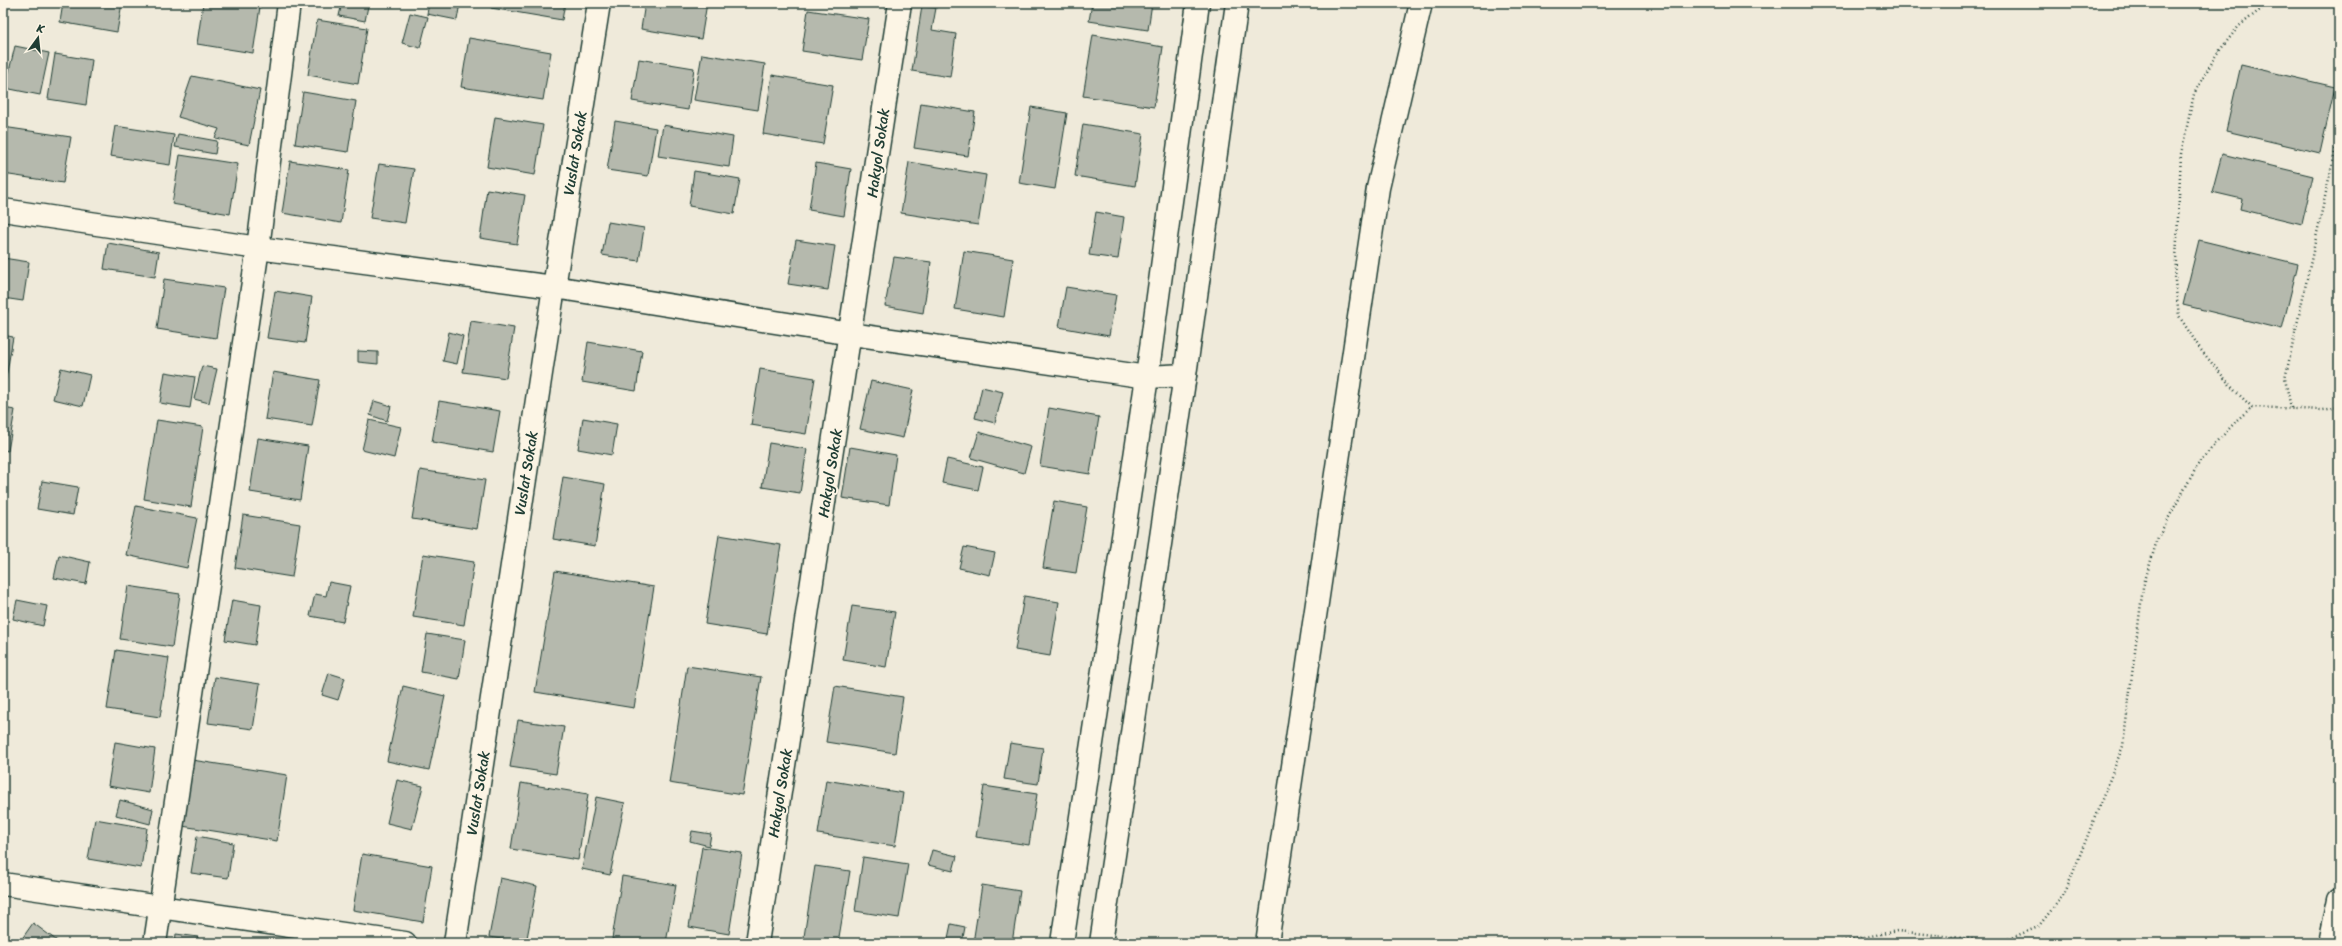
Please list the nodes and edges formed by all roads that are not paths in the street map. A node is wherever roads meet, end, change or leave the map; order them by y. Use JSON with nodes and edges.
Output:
{"nodes":[{"id":1,"x":289,"y":3,"type":"edge"},
{"id":2,"x":599,"y":3,"type":"edge"},
{"id":3,"x":900,"y":3,"type":"edge"},
{"id":4,"x":1198,"y":3,"type":"edge"},
{"id":5,"x":1237,"y":3,"type":"edge"},
{"id":6,"x":1421,"y":3,"type":"edge"},
{"id":7,"x":3,"y":210,"type":"edge"},
{"id":8,"x":258,"y":248,"type":"junction"},
{"id":9,"x":554,"y":288,"type":"junction"},
{"id":10,"x":851,"y":334,"type":"junction"},
{"id":11,"x":1185,"y":375,"type":"junction"},
{"id":12,"x":1147,"y":376,"type":"junction"},
{"id":13,"x":3,"y":884,"type":"edge"},
{"id":14,"x":2339,"y":899,"type":"edge"},
{"id":15,"x":160,"y":907,"type":"junction"},
{"id":16,"x":155,"y":943,"type":"edge"},
{"id":17,"x":405,"y":943,"type":"edge"},
{"id":18,"x":455,"y":943,"type":"edge"},
{"id":19,"x":757,"y":943,"type":"edge"},
{"id":20,"x":1062,"y":943,"type":"edge"},
{"id":21,"x":1101,"y":943,"type":"edge"},
{"id":22,"x":1267,"y":943,"type":"edge"},
{"id":23,"x":2330,"y":943,"type":"edge"}],
"edges":[{"from":1,"to":8,"type":"street"},
{"from":2,"to":9,"type":"street","name":"Vuslat Sokak"},
{"from":3,"to":10,"type":"street","name":"Hakyol Sokak"},
{"from":4,"to":12,"type":"street"},
{"from":5,"to":11,"type":"street"},
{"from":6,"to":22,"type":"street"},
{"from":7,"to":8,"type":"street"},
{"from":8,"to":9,"type":"street"},
{"from":8,"to":15,"type":"street"},
{"from":9,"to":10,"type":"street"},
{"from":9,"to":18,"type":"street","name":"Vuslat Sokak"},
{"from":10,"to":12,"type":"street"},
{"from":10,"to":19,"type":"street","name":"Hakyol Sokak"},
{"from":11,"to":12,"type":"street"},
{"from":11,"to":21,"type":"street"},
{"from":12,"to":20,"type":"street"},
{"from":13,"to":15,"type":"street"},
{"from":14,"to":23,"type":"street"},
{"from":15,"to":16,"type":"street"},
{"from":15,"to":17,"type":"street"}]}
